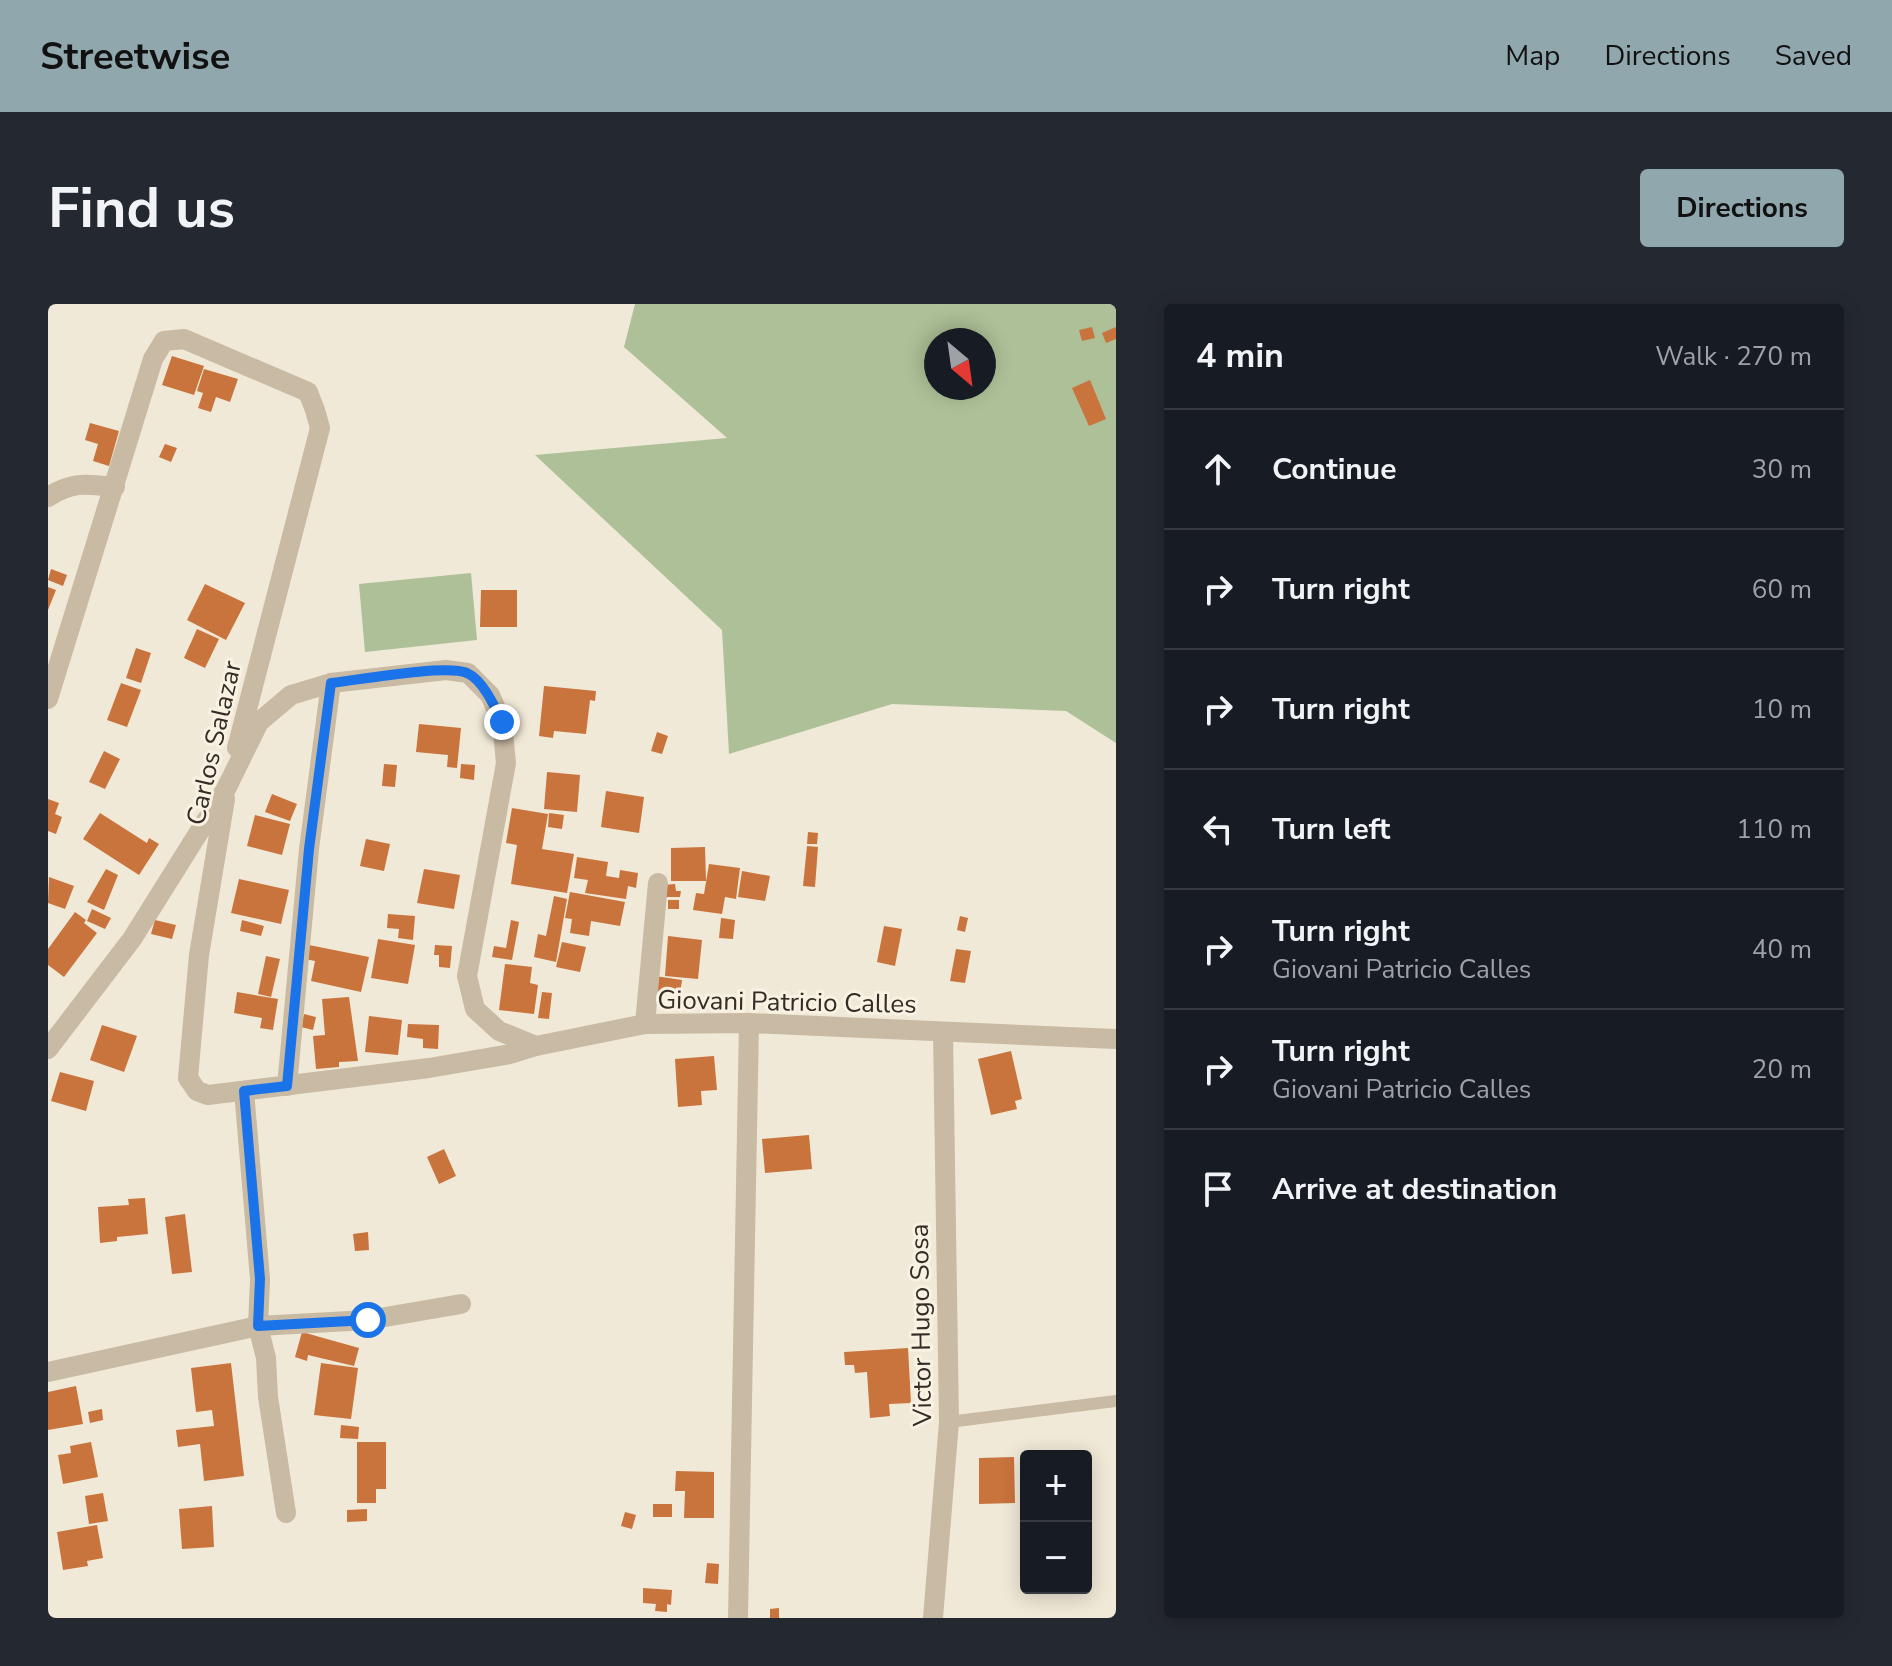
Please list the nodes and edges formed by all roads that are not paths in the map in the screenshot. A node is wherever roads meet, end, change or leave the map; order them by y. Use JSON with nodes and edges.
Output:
{"nodes":[{"id":1,"x":115,"y":487,"type":"junction"},
{"id":2,"x":48,"y":497,"type":"edge"},
{"id":3,"x":331,"y":683,"type":"junction"},
{"id":4,"x":48,"y":699,"type":"edge"},
{"id":5,"x":226,"y":789,"type":"junction"},
{"id":6,"x":658,"y":883,"type":"dead end"},
{"id":7,"x":749,"y":1023,"type":"junction"},
{"id":8,"x":645,"y":1024,"type":"junction"},
{"id":9,"x":943,"y":1032,"type":"junction"},
{"id":10,"x":1116,"y":1039,"type":"edge"},
{"id":11,"x":536,"y":1046,"type":"junction"},
{"id":12,"x":48,"y":1049,"type":"edge"},
{"id":13,"x":287,"y":1086,"type":"junction"},
{"id":14,"x":197,"y":1091,"type":"joint"},
{"id":15,"x":244,"y":1091,"type":"junction"},
{"id":16,"x":461,"y":1304,"type":"dead end"},
{"id":17,"x":258,"y":1326,"type":"junction"},
{"id":18,"x":48,"y":1372,"type":"edge"},
{"id":19,"x":1116,"y":1401,"type":"edge"},
{"id":20,"x":949,"y":1422,"type":"junction"},
{"id":21,"x":286,"y":1513,"type":"dead end"},
{"id":22,"x":738,"y":1618,"type":"edge"},
{"id":23,"x":933,"y":1618,"type":"edge"}],
"edges":[{"from":1,"to":2,"type":"street"},
{"from":1,"to":4,"type":"street"},
{"from":1,"to":5,"type":"street","name":"Carlos Salazar"},
{"from":3,"to":5,"type":"street"},
{"from":3,"to":11,"type":"street"},
{"from":3,"to":13,"type":"street"},
{"from":5,"to":12,"type":"street"},
{"from":5,"to":14,"type":"street","name":"Carlos Salazar"},
{"from":6,"to":8,"type":"street"},
{"from":7,"to":8,"type":"street","name":"Giovani Patricio Calles"},
{"from":7,"to":9,"type":"street","name":"Giovani Patricio Calles"},
{"from":7,"to":22,"type":"street"},
{"from":8,"to":11,"type":"street","name":"Giovani Patricio Calles"},
{"from":9,"to":10,"type":"street","name":"Giovani Patricio Calles"},
{"from":9,"to":20,"type":"street","name":"Victor Hugo Sosa"},
{"from":11,"to":13,"type":"street","name":"Giovani Patricio Calles"},
{"from":13,"to":15,"type":"street","name":"Giovani Patricio Calles"},
{"from":14,"to":15,"type":"street","name":"Giovani Patricio Calles"},
{"from":15,"to":17,"type":"street"},
{"from":16,"to":17,"type":"street"},
{"from":17,"to":18,"type":"street"},
{"from":17,"to":21,"type":"street"},
{"from":19,"to":20,"type":"lane"},
{"from":20,"to":23,"type":"street","name":"Victor Hugo Sosa"}]}
